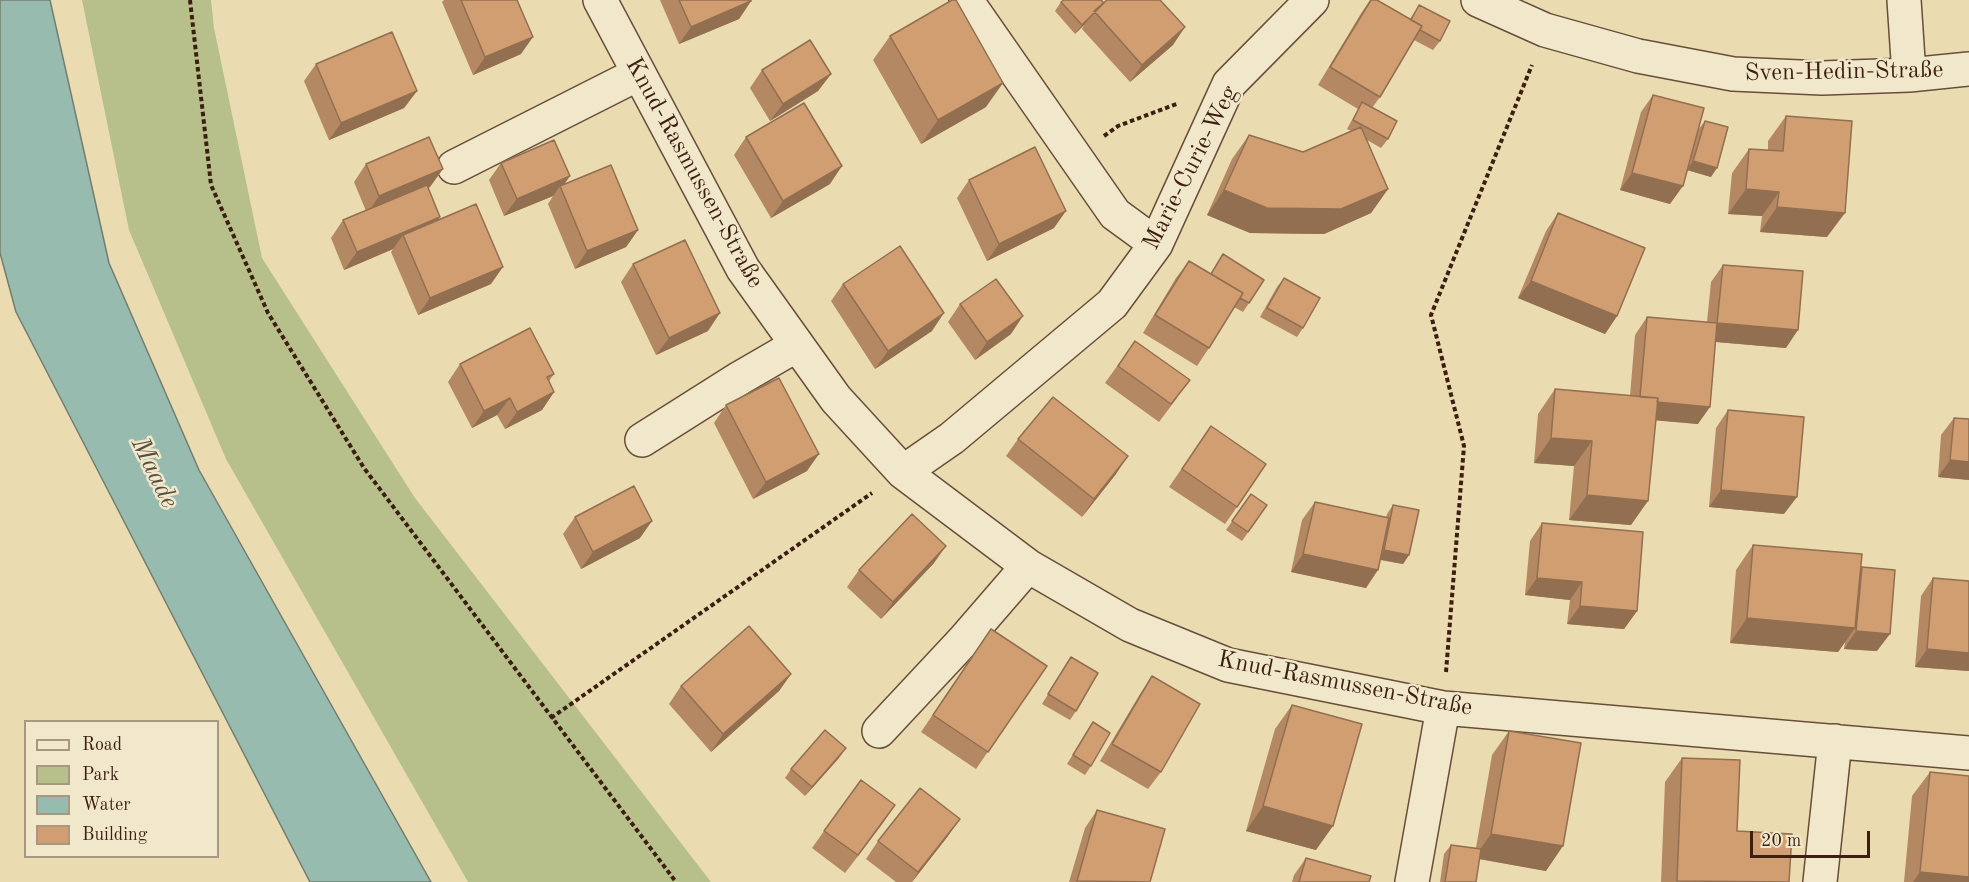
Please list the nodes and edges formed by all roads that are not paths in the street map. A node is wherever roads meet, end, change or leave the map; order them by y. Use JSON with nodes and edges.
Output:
{"nodes":[{"id":1,"x":600,"y":0,"type":"edge"},
{"id":2,"x":966,"y":0,"type":"edge"},
{"id":3,"x":1312,"y":0,"type":"edge"},
{"id":4,"x":1478,"y":0,"type":"edge"},
{"id":5,"x":1904,"y":0,"type":"edge"},
{"id":6,"x":1969,"y":69,"type":"edge"},
{"id":7,"x":639,"y":75,"type":"junction"},
{"id":8,"x":1909,"y":75,"type":"junction"},
{"id":9,"x":454,"y":167,"type":"dead end"},
{"id":10,"x":1156,"y":244,"type":"junction"},
{"id":11,"x":797,"y":345,"type":"junction"},
{"id":12,"x":642,"y":440,"type":"dead end"},
{"id":13,"x":903,"y":472,"type":"junction"},
{"id":14,"x":1028,"y":566,"type":"junction"},
{"id":15,"x":1443,"y":708,"type":"junction"},
{"id":16,"x":879,"y":731,"type":"dead end"},
{"id":17,"x":1835,"y":741,"type":"junction"},
{"id":18,"x":1969,"y":753,"type":"edge"},
{"id":19,"x":1412,"y":882,"type":"edge"},
{"id":20,"x":1820,"y":882,"type":"edge"}],
"edges":[{"from":1,"to":7,"type":"street","name":"Knud-Rasmussen-Straße"},
{"from":2,"to":10,"type":"street"},
{"from":3,"to":10,"type":"street","name":"Marie-Curie-Weg"},
{"from":4,"to":8,"type":"street","name":"Sven-Hedin-Straße"},
{"from":5,"to":8,"type":"street"},
{"from":6,"to":8,"type":"street","name":"Sven-Hedin-Straße"},
{"from":7,"to":9,"type":"street"},
{"from":7,"to":11,"type":"street","name":"Knud-Rasmussen-Straße"},
{"from":10,"to":13,"type":"street","name":"Marie-Curie-Weg"},
{"from":11,"to":12,"type":"street"},
{"from":11,"to":13,"type":"street","name":"Knud-Rasmussen-Straße"},
{"from":13,"to":14,"type":"street","name":"Knud-Rasmussen-Straße"},
{"from":14,"to":15,"type":"street","name":"Knud-Rasmussen-Straße"},
{"from":14,"to":16,"type":"street"},
{"from":15,"to":17,"type":"street","name":"Knud-Rasmussen-Straße"},
{"from":15,"to":19,"type":"street"},
{"from":17,"to":18,"type":"street","name":"Knud-Rasmussen-Straße"},
{"from":17,"to":20,"type":"street"}]}
